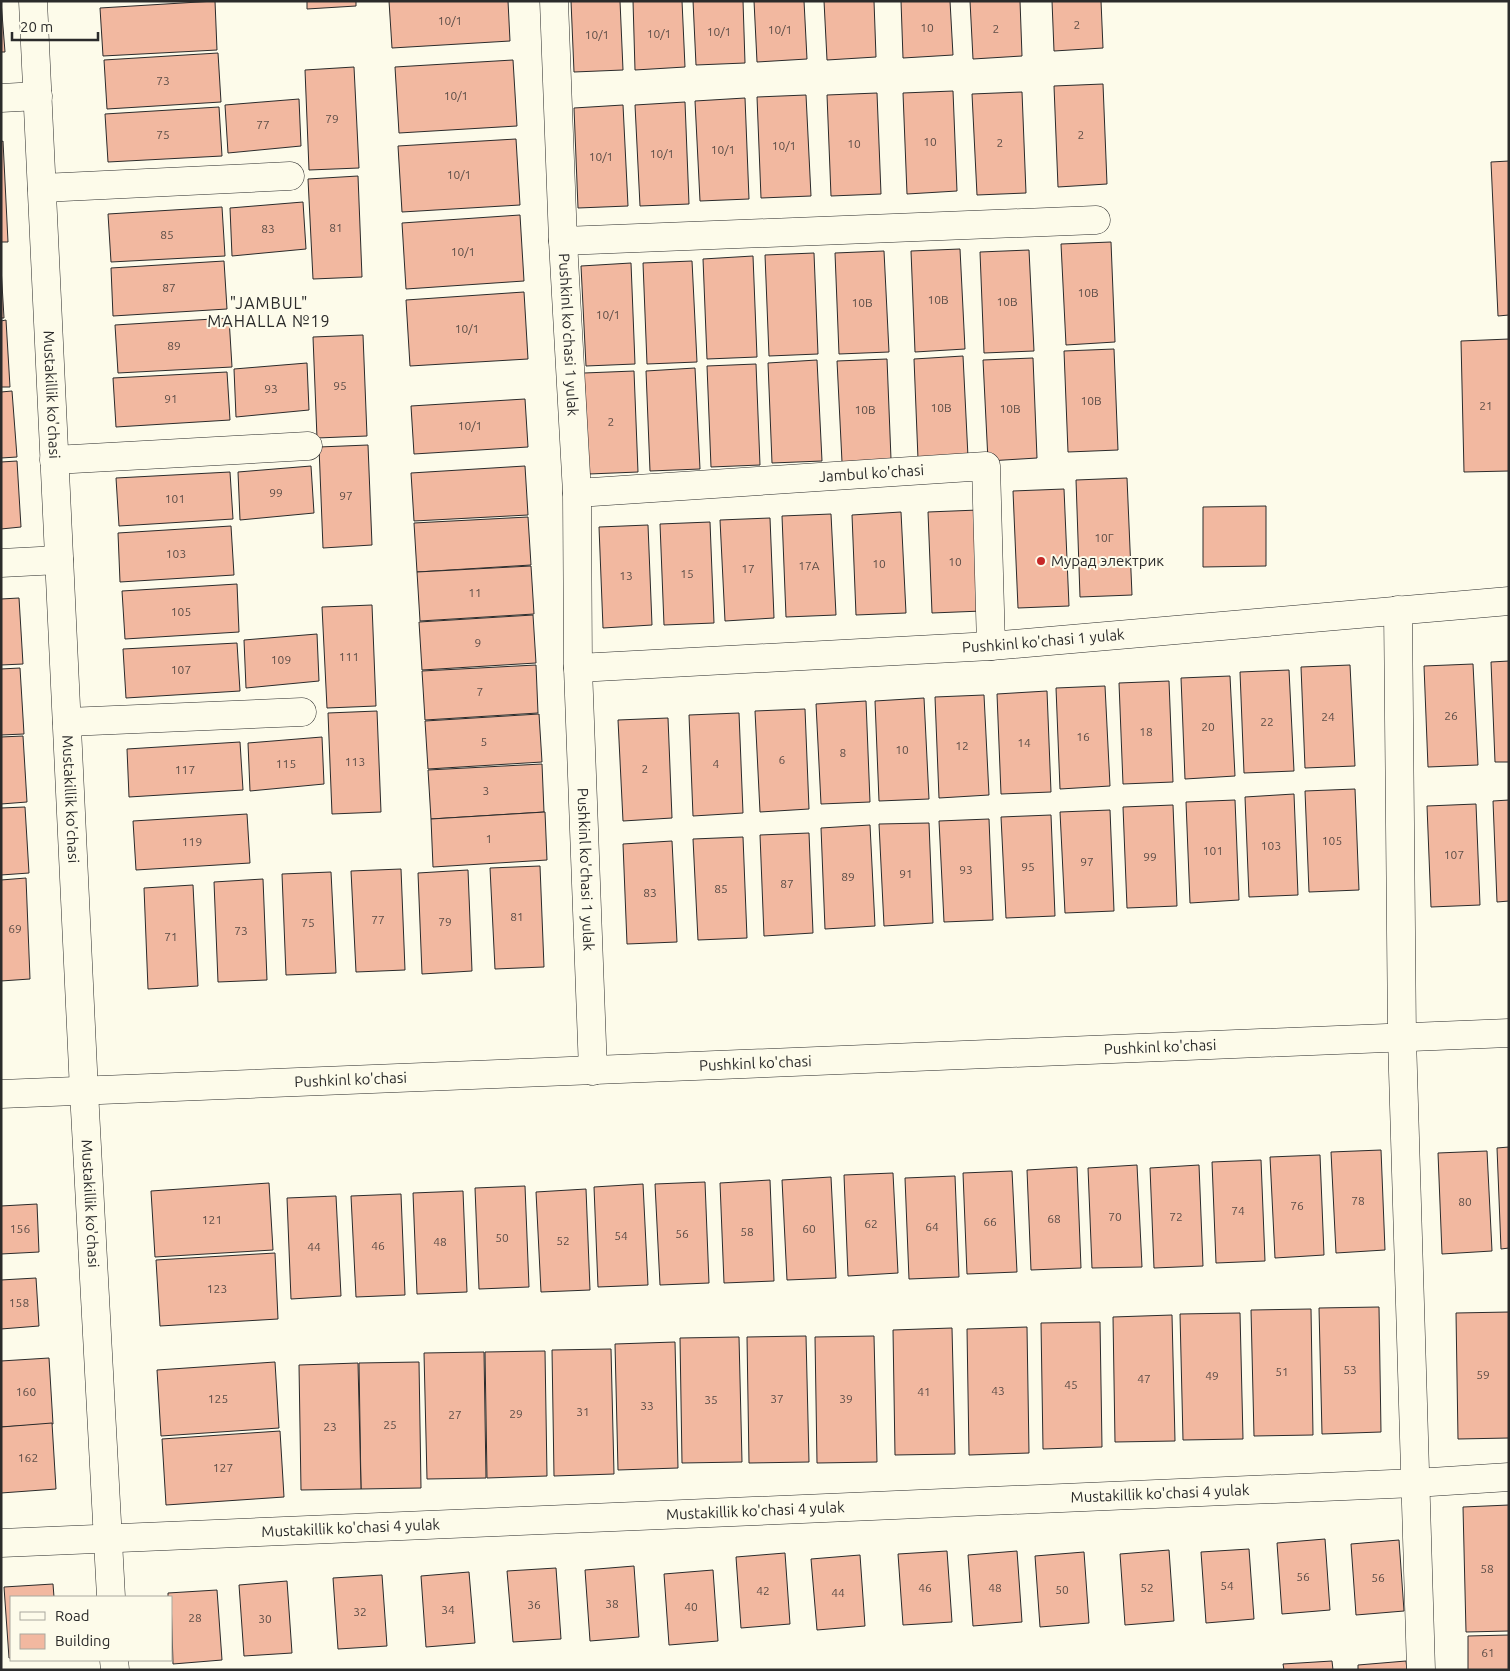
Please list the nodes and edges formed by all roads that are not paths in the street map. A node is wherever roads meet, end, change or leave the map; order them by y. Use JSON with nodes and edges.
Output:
{"nodes":[{"id":1,"x":33,"y":1,"type":"edge"},
{"id":2,"x":554,"y":1,"type":"edge"},
{"id":3,"x":38,"y":96,"type":"junction"},
{"id":4,"x":1,"y":98,"type":"edge"},
{"id":5,"x":290,"y":176,"type":"dead end"},
{"id":6,"x":42,"y":188,"type":"junction"},
{"id":7,"x":1096,"y":220,"type":"dead end"},
{"id":8,"x":563,"y":241,"type":"junction"},
{"id":9,"x":308,"y":446,"type":"dead end"},
{"id":10,"x":54,"y":460,"type":"junction"},
{"id":11,"x":577,"y":493,"type":"junction"},
{"id":12,"x":59,"y":560,"type":"junction"},
{"id":13,"x":1,"y":563,"type":"edge"},
{"id":14,"x":1509,"y":601,"type":"edge"},
{"id":15,"x":1398,"y":610,"type":"junction"},
{"id":16,"x":991,"y":646,"type":"junction"},
{"id":17,"x":578,"y":668,"type":"junction"},
{"id":18,"x":302,"y":712,"type":"dead end"},
{"id":19,"x":67,"y":722,"type":"junction"},
{"id":20,"x":1509,"y":1033,"type":"edge"},
{"id":21,"x":1402,"y":1038,"type":"junction"},
{"id":22,"x":593,"y":1071,"type":"junction"},
{"id":23,"x":84,"y":1091,"type":"junction"},
{"id":24,"x":1,"y":1094,"type":"edge"},
{"id":25,"x":1509,"y":1477,"type":"edge"},
{"id":26,"x":1415,"y":1482,"type":"junction"},
{"id":27,"x":108,"y":1539,"type":"junction"},
{"id":28,"x":1,"y":1543,"type":"edge"},
{"id":29,"x":111,"y":1596,"type":"edge"},
{"id":30,"x":1421,"y":1670,"type":"edge"}],
"edges":[{"from":1,"to":3,"type":"street","name":"Mustakillik ko'chasi"},
{"from":2,"to":8,"type":"street","name":"Pushkinl ko'chasi 1 yulak"},
{"from":3,"to":4,"type":"street"},
{"from":3,"to":6,"type":"street","name":"Mustakillik ko'chasi"},
{"from":5,"to":6,"type":"street"},
{"from":6,"to":10,"type":"street","name":"Mustakillik ko'chasi"},
{"from":7,"to":8,"type":"street"},
{"from":8,"to":11,"type":"street","name":"Pushkinl ko'chasi 1 yulak"},
{"from":9,"to":10,"type":"street"},
{"from":10,"to":12,"type":"street","name":"Mustakillik ko'chasi"},
{"from":11,"to":16,"type":"street","name":"Jambul ko'chasi"},
{"from":11,"to":17,"type":"street","name":"Pushkinl ko'chasi 1 yulak"},
{"from":12,"to":13,"type":"street"},
{"from":12,"to":19,"type":"street","name":"Mustakillik ko'chasi"},
{"from":14,"to":15,"type":"street","name":"Pushkinl ko'chasi 1 yulak"},
{"from":15,"to":16,"type":"street","name":"Pushkinl ko'chasi 1 yulak"},
{"from":15,"to":21,"type":"street"},
{"from":16,"to":17,"type":"street","name":"Pushkinl ko'chasi 1 yulak"},
{"from":17,"to":22,"type":"street","name":"Pushkinl ko'chasi 1 yulak"},
{"from":18,"to":19,"type":"street"},
{"from":19,"to":23,"type":"street","name":"Mustakillik ko'chasi"},
{"from":20,"to":21,"type":"street","name":"Pushkinl ko'chasi"},
{"from":21,"to":22,"type":"street","name":"Pushkinl ko'chasi"},
{"from":21,"to":26,"type":"street"},
{"from":22,"to":23,"type":"street","name":"Pushkinl ko'chasi"},
{"from":23,"to":24,"type":"street","name":"Pushkinl ko'chasi"},
{"from":23,"to":27,"type":"street","name":"Mustakillik ko'chasi"},
{"from":25,"to":26,"type":"street","name":"Mustakillik ko'chasi 4 yulak"},
{"from":26,"to":27,"type":"street","name":"Mustakillik ko'chasi 4 yulak"},
{"from":26,"to":30,"type":"street"},
{"from":27,"to":28,"type":"street","name":"Mustakillik ko'chasi 4 yulak"},
{"from":27,"to":29,"type":"street","name":"Mustakillik ko'chasi"}]}
